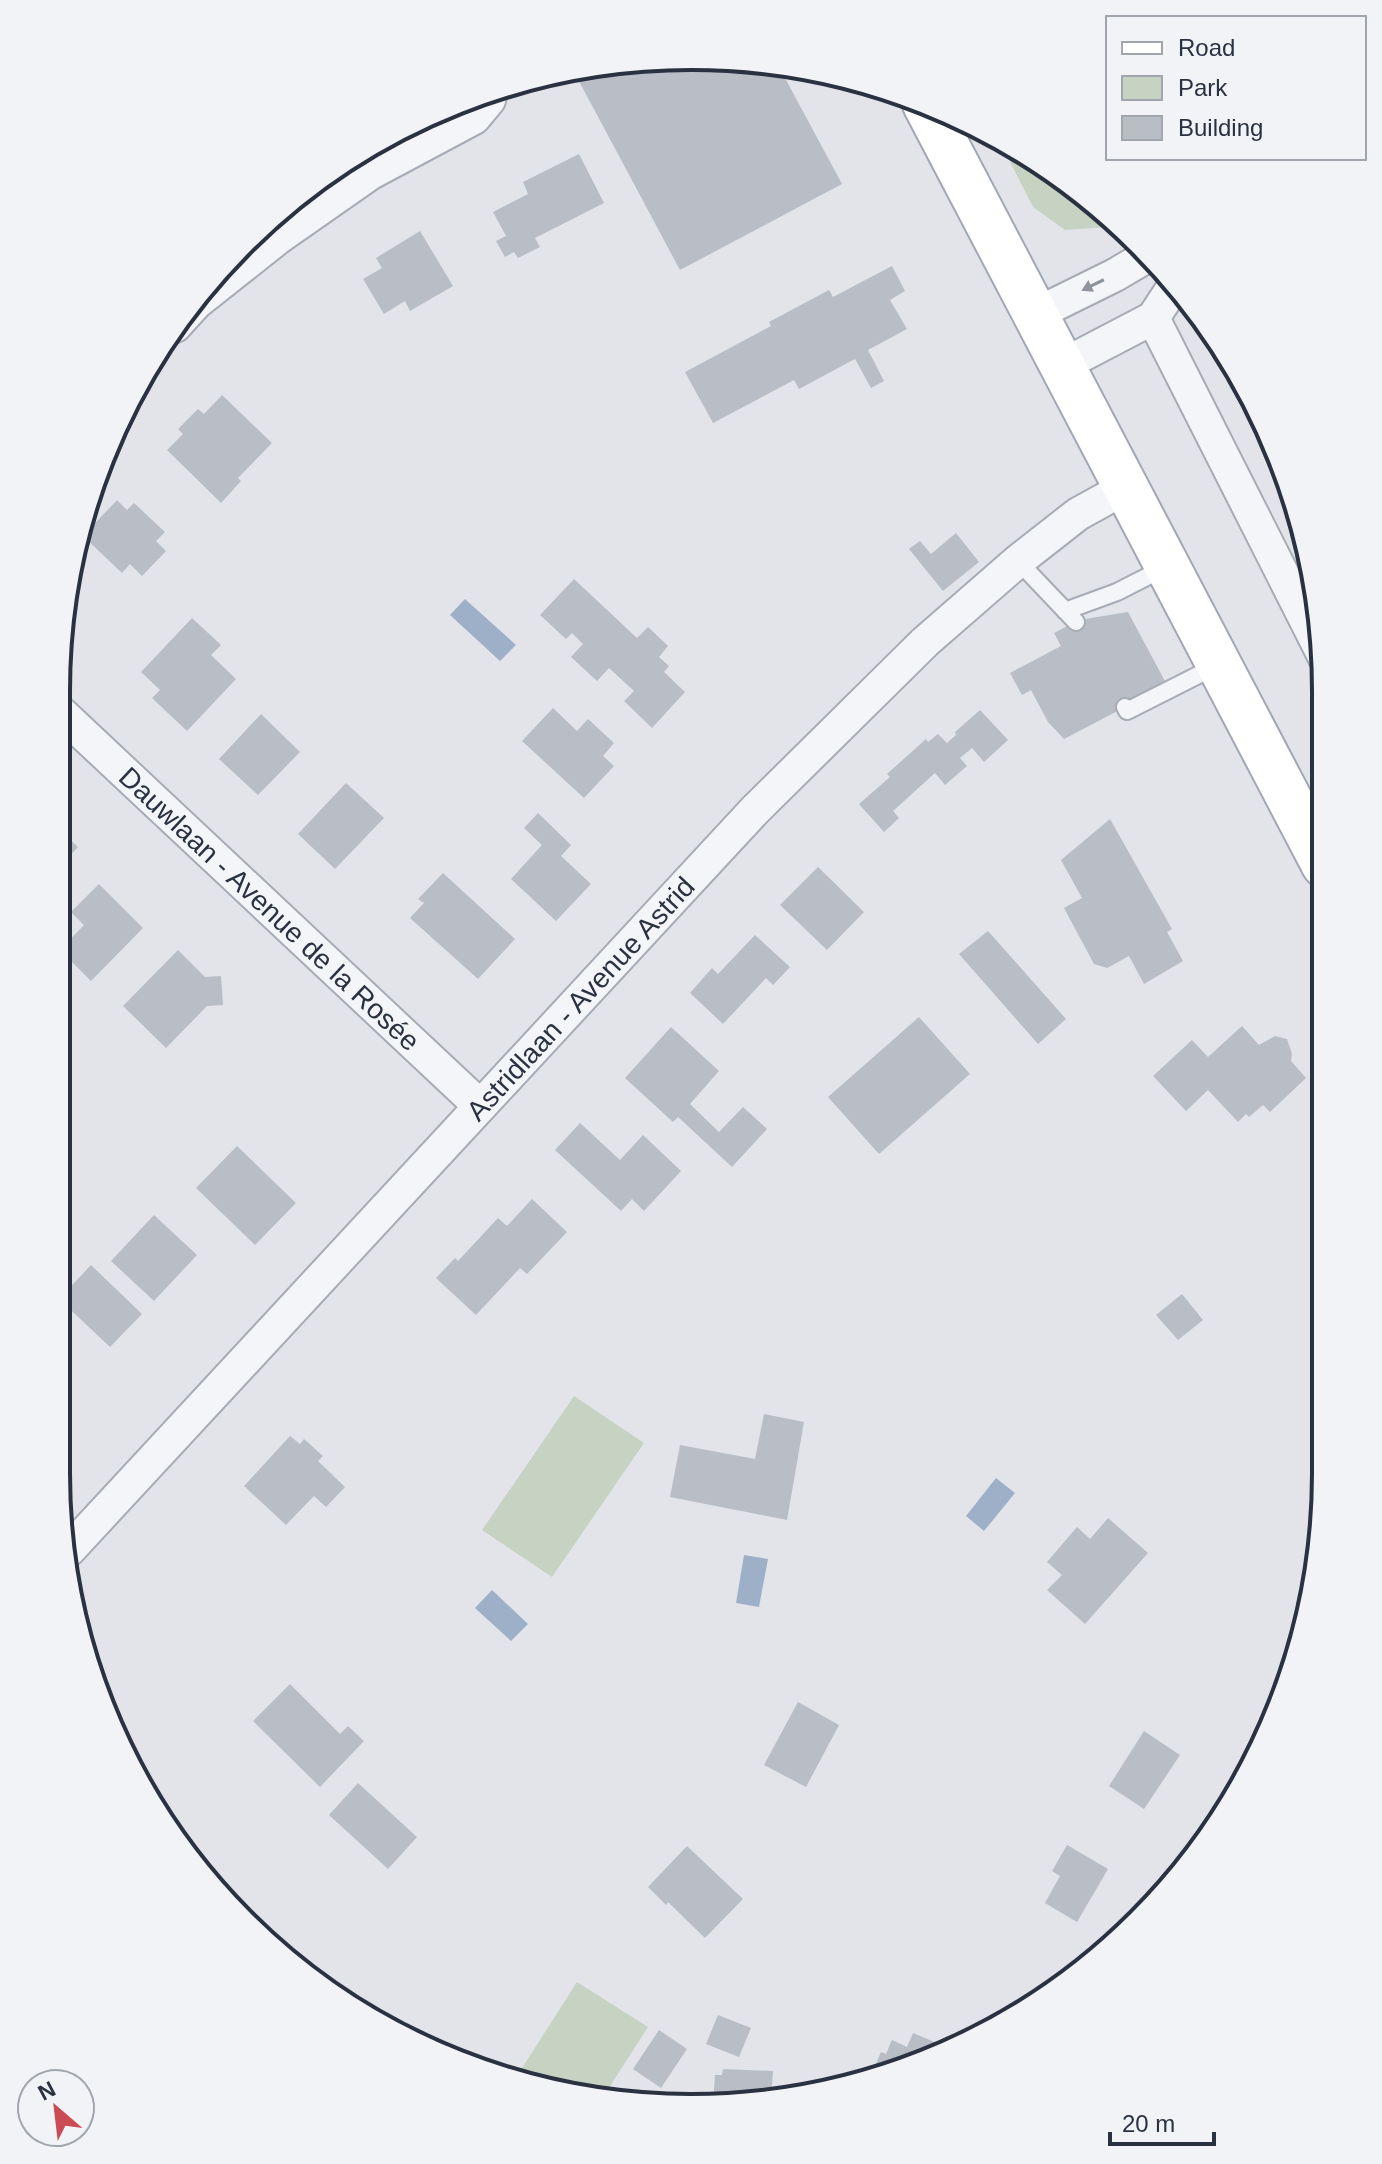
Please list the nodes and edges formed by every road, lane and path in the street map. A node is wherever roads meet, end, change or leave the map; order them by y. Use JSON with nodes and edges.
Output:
{"nodes":[{"id":1,"x":485,"y":105,"type":"edge"},
{"id":2,"x":933,"y":119,"type":"edge"},
{"id":3,"x":1139,"y":261,"type":"edge"},
{"id":4,"x":228,"y":277,"type":"edge"},
{"id":5,"x":1168,"y":294,"type":"edge"},
{"id":6,"x":1036,"y":314,"type":"junction"},
{"id":7,"x":1153,"y":318,"type":"junction"},
{"id":8,"x":1063,"y":365,"type":"junction"},
{"id":9,"x":1127,"y":487,"type":"junction"},
{"id":10,"x":1018,"y":561,"type":"junction"},
{"id":11,"x":1169,"y":566,"type":"junction"},
{"id":12,"x":1309,"y":625,"type":"edge"},
{"id":13,"x":1219,"y":665,"type":"junction"},
{"id":14,"x":1125,"y":707,"type":"dead end"},
{"id":15,"x":70,"y":721,"type":"edge"},
{"id":16,"x":1312,"y":842,"type":"edge"},
{"id":17,"x":480,"y":1106,"type":"junction"},
{"id":18,"x":74,"y":1545,"type":"edge"}],
"edges":[{"from":1,"to":4,"type":"street"},
{"from":2,"to":6,"type":"main road"},
{"from":3,"to":6,"type":"street","one_way":true},
{"from":5,"to":7,"type":"street"},
{"from":6,"to":8,"type":"main road"},
{"from":7,"to":8,"type":"street"},
{"from":7,"to":12,"type":"street"},
{"from":8,"to":9,"type":"main road"},
{"from":9,"to":10,"type":"street","name":"Astridlaan - Avenue Astrid"},
{"from":9,"to":11,"type":"main road"},
{"from":10,"to":11,"type":"lane"},
{"from":10,"to":17,"type":"street","name":"Astridlaan - Avenue Astrid"},
{"from":11,"to":13,"type":"main road"},
{"from":13,"to":14,"type":"lane"},
{"from":13,"to":16,"type":"main road"},
{"from":15,"to":17,"type":"street","name":"Dauwlaan - Avenue de la Rosée"},
{"from":17,"to":18,"type":"street","name":"Astridlaan - Avenue Astrid"}]}
